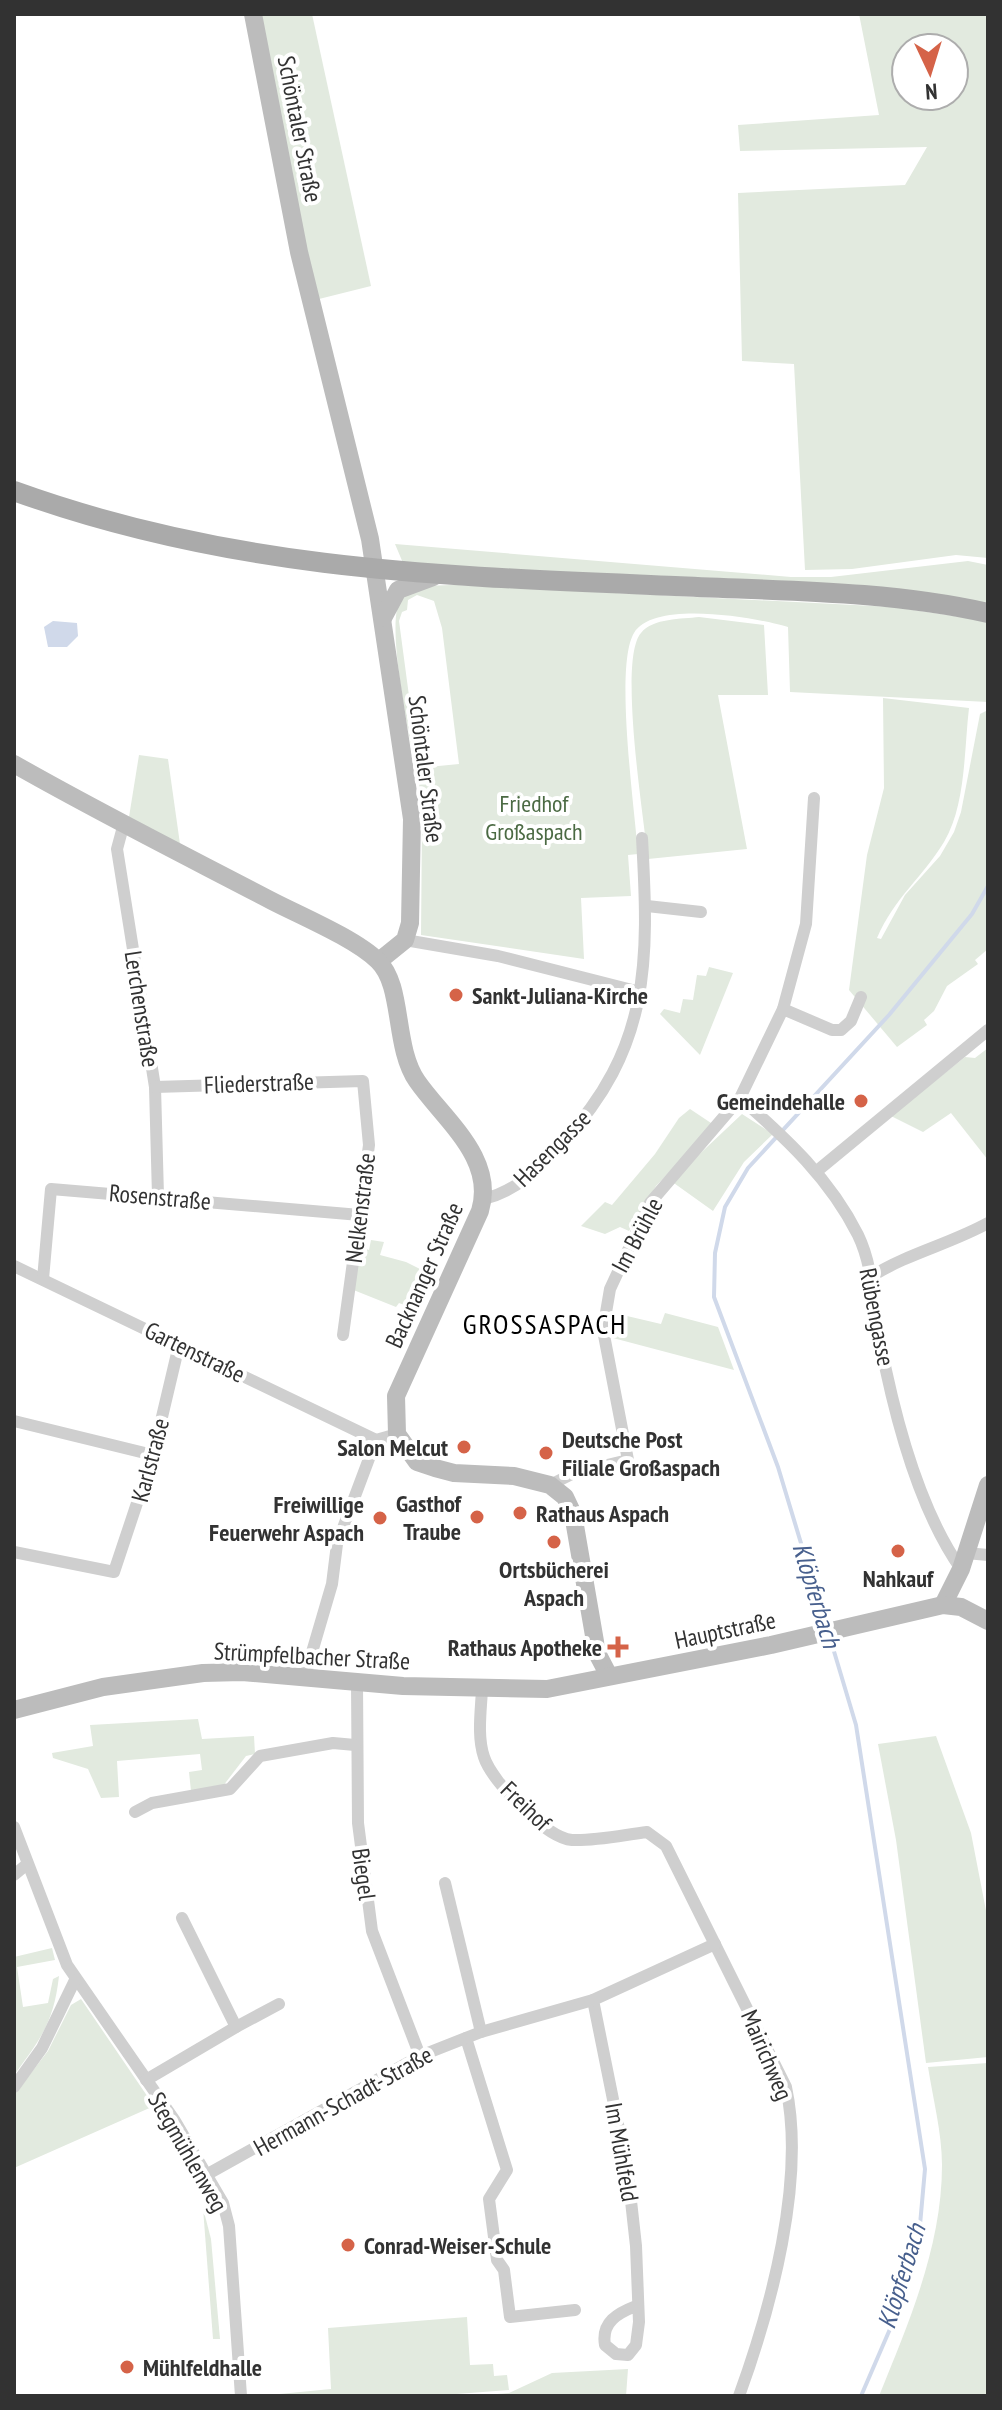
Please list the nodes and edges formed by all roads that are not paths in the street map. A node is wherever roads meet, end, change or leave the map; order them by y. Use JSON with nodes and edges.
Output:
{"nodes":[{"id":1,"x":253,"y":14,"type":"edge"},
{"id":2,"x":14,"y":491,"type":"edge"},
{"id":3,"x":375,"y":570,"type":"junction"},
{"id":4,"x":441,"y":576,"type":"junction"},
{"id":5,"x":988,"y":613,"type":"edge"},
{"id":6,"x":383,"y":625,"type":"junction"},
{"id":7,"x":14,"y":764,"type":"edge"},
{"id":8,"x":814,"y":798,"type":"dead end"},
{"id":9,"x":124,"y":823,"type":"junction"},
{"id":10,"x":642,"y":838,"type":"dead end"},
{"id":11,"x":647,"y":906,"type":"junction"},
{"id":12,"x":701,"y":912,"type":"dead end"},
{"id":13,"x":405,"y":940,"type":"junction"},
{"id":14,"x":379,"y":961,"type":"junction"},
{"id":15,"x":640,"y":992,"type":"junction"},
{"id":16,"x":861,"y":997,"type":"dead end"},
{"id":17,"x":783,"y":1009,"type":"junction"},
{"id":18,"x":988,"y":1030,"type":"edge"},
{"id":19,"x":363,"y":1081,"type":"joint"},
{"id":20,"x":155,"y":1087,"type":"junction"},
{"id":21,"x":740,"y":1098,"type":"junction"},
{"id":22,"x":817,"y":1171,"type":"junction"},
{"id":23,"x":158,"y":1196,"type":"junction"},
{"id":24,"x":484,"y":1199,"type":"junction"},
{"id":25,"x":360,"y":1215,"type":"junction"},
{"id":26,"x":988,"y":1223,"type":"edge"},
{"id":27,"x":14,"y":1266,"type":"edge"},
{"id":28,"x":872,"y":1276,"type":"junction"},
{"id":29,"x":43,"y":1279,"type":"junction"},
{"id":30,"x":343,"y":1335,"type":"dead end"},
{"id":31,"x":179,"y":1345,"type":"junction"},
{"id":32,"x":14,"y":1421,"type":"edge"},
{"id":33,"x":397,"y":1434,"type":"junction"},
{"id":34,"x":376,"y":1440,"type":"junction"},
{"id":35,"x":153,"y":1455,"type":"junction"},
{"id":36,"x":550,"y":1485,"type":"junction"},
{"id":37,"x":988,"y":1485,"type":"edge"},
{"id":38,"x":14,"y":1552,"type":"edge"},
{"id":39,"x":988,"y":1555,"type":"edge"},
{"id":40,"x":963,"y":1561,"type":"junction"},
{"id":41,"x":943,"y":1605,"type":"junction"},
{"id":42,"x":988,"y":1621,"type":"edge"},
{"id":43,"x":305,"y":1676,"type":"junction"},
{"id":44,"x":609,"y":1676,"type":"junction"},
{"id":45,"x":357,"y":1683,"type":"junction"},
{"id":46,"x":482,"y":1689,"type":"junction"},
{"id":47,"x":14,"y":1710,"type":"edge"},
{"id":48,"x":355,"y":1745,"type":"junction"},
{"id":49,"x":135,"y":1812,"type":"dead end"},
{"id":50,"x":14,"y":1827,"type":"edge"},
{"id":51,"x":647,"y":1832,"type":"joint"},
{"id":52,"x":26,"y":1865,"type":"junction"},
{"id":53,"x":14,"y":1875,"type":"edge"},
{"id":54,"x":445,"y":1883,"type":"dead end"},
{"id":55,"x":182,"y":1918,"type":"dead end"},
{"id":56,"x":715,"y":1944,"type":"junction"},
{"id":57,"x":75,"y":1980,"type":"junction"},
{"id":58,"x":593,"y":2000,"type":"junction"},
{"id":59,"x":279,"y":2004,"type":"dead end"},
{"id":60,"x":236,"y":2027,"type":"junction"},
{"id":61,"x":481,"y":2032,"type":"junction"},
{"id":62,"x":466,"y":2038,"type":"junction"},
{"id":63,"x":420,"y":2056,"type":"junction"},
{"id":64,"x":146,"y":2080,"type":"junction"},
{"id":65,"x":14,"y":2087,"type":"edge"},
{"id":66,"x":206,"y":2175,"type":"junction"},
{"id":67,"x":636,"y":2306,"type":"dead end"},
{"id":68,"x":575,"y":2310,"type":"dead end"},
{"id":69,"x":241,"y":2396,"type":"edge"},
{"id":70,"x":739,"y":2396,"type":"edge"}],
"edges":[{"from":1,"to":3,"type":"street","name":"Schöntaler Straße"},
{"from":2,"to":3,"type":"main road"},
{"from":3,"to":4,"type":"main road"},
{"from":3,"to":6,"type":"street","name":"Schöntaler Straße"},
{"from":4,"to":5,"type":"main road"},
{"from":4,"to":6,"type":"street"},
{"from":6,"to":13,"type":"street","name":"Schöntaler Straße"},
{"from":7,"to":9,"type":"street"},
{"from":8,"to":17,"type":"street"},
{"from":9,"to":14,"type":"street"},
{"from":9,"to":20,"type":"street","name":"Lerchenstraße"},
{"from":10,"to":11,"type":"street","name":"Hasengasse"},
{"from":11,"to":12,"type":"street"},
{"from":11,"to":15,"type":"street","name":"Hasengasse"},
{"from":13,"to":14,"type":"street"},
{"from":13,"to":15,"type":"street"},
{"from":14,"to":24,"type":"street","name":"Backnanger Straße"},
{"from":15,"to":24,"type":"street","name":"Hasengasse"},
{"from":16,"to":17,"type":"street"},
{"from":17,"to":21,"type":"street"},
{"from":18,"to":22,"type":"street"},
{"from":19,"to":20,"type":"street","name":"Fliederstraße"},
{"from":19,"to":25,"type":"street","name":"Nelkenstraße"},
{"from":20,"to":23,"type":"street","name":"Lerchenstraße"},
{"from":21,"to":22,"type":"street","name":"Rübengasse"},
{"from":21,"to":36,"type":"street","name":"Im Brühle"},
{"from":22,"to":28,"type":"street","name":"Rübengasse"},
{"from":23,"to":25,"type":"street","name":"Rosenstraße"},
{"from":23,"to":29,"type":"street","name":"Rosenstraße"},
{"from":24,"to":33,"type":"street","name":"Backnanger Straße"},
{"from":25,"to":30,"type":"street","name":"Nelkenstraße"},
{"from":26,"to":28,"type":"street"},
{"from":27,"to":29,"type":"street","name":"Gartenstraße"},
{"from":28,"to":40,"type":"street","name":"Rübengasse"},
{"from":29,"to":31,"type":"street","name":"Gartenstraße"},
{"from":31,"to":34,"type":"street","name":"Gartenstraße"},
{"from":31,"to":35,"type":"street","name":"Karlstraße"},
{"from":32,"to":35,"type":"street"},
{"from":33,"to":34,"type":"street"},
{"from":33,"to":36,"type":"street"},
{"from":34,"to":43,"type":"street"},
{"from":35,"to":38,"type":"street","name":"Karlstraße"},
{"from":36,"to":44,"type":"street"},
{"from":37,"to":40,"type":"street"},
{"from":39,"to":40,"type":"street"},
{"from":40,"to":41,"type":"street"},
{"from":41,"to":42,"type":"street"},
{"from":41,"to":44,"type":"street","name":"Hauptstraße"},
{"from":43,"to":45,"type":"street","name":"Strümpfelbacher Straße"},
{"from":43,"to":47,"type":"street","name":"Strümpfelbacher Straße"},
{"from":44,"to":46,"type":"street","name":"Strümpfelbacher Straße"},
{"from":45,"to":46,"type":"street","name":"Strümpfelbacher Straße"},
{"from":45,"to":48,"type":"street","name":"Biegel"},
{"from":46,"to":51,"type":"street","name":"Freihof"},
{"from":48,"to":49,"type":"street"},
{"from":48,"to":63,"type":"street","name":"Biegel"},
{"from":50,"to":52,"type":"street","name":"Stegmühlenweg"},
{"from":51,"to":56,"type":"street","name":"Mairichweg"},
{"from":52,"to":53,"type":"street"},
{"from":52,"to":57,"type":"street","name":"Stegmühlenweg"},
{"from":54,"to":61,"type":"street"},
{"from":55,"to":60,"type":"street"},
{"from":56,"to":58,"type":"street","name":"Hermann-Schadt-Straße"},
{"from":56,"to":70,"type":"street","name":"Mairichweg"},
{"from":57,"to":64,"type":"street","name":"Stegmühlenweg"},
{"from":57,"to":65,"type":"street"},
{"from":58,"to":61,"type":"street","name":"Hermann-Schadt-Straße"},
{"from":58,"to":67,"type":"street","name":"Im Mühlfeld"},
{"from":59,"to":60,"type":"street"},
{"from":60,"to":64,"type":"street"},
{"from":61,"to":62,"type":"street","name":"Hermann-Schadt-Straße"},
{"from":62,"to":63,"type":"street","name":"Hermann-Schadt-Straße"},
{"from":62,"to":68,"type":"street"},
{"from":63,"to":66,"type":"street","name":"Hermann-Schadt-Straße"},
{"from":64,"to":66,"type":"street","name":"Stegmühlenweg"},
{"from":66,"to":69,"type":"street","name":"Stegmühlenweg"}]}
